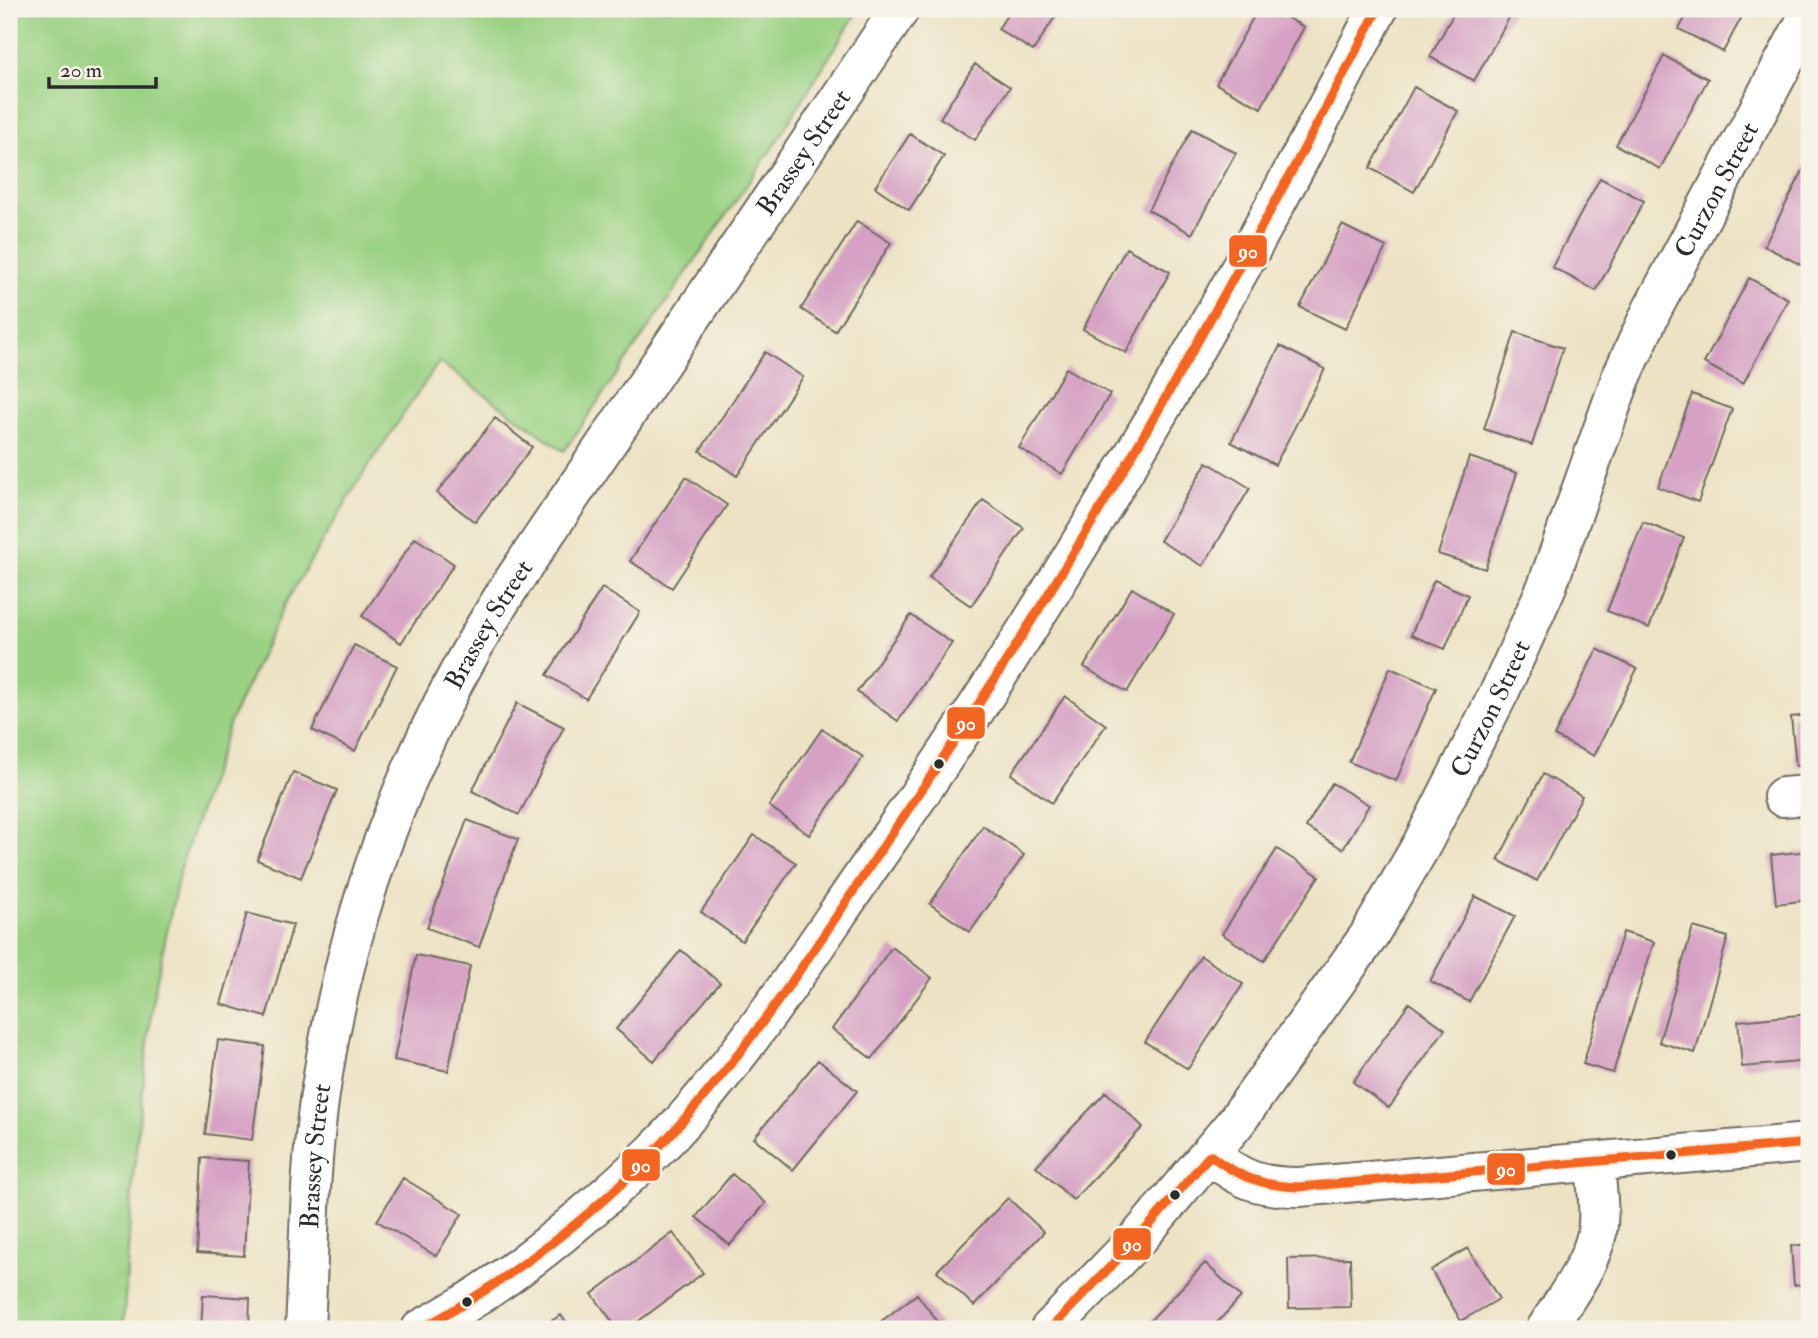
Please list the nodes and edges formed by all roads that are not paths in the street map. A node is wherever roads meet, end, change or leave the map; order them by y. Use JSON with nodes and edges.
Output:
{"nodes":[{"id":1,"x":900,"y":9,"type":"edge"},
{"id":2,"x":1378,"y":9,"type":"edge"},
{"id":3,"x":1809,"y":15,"type":"edge"},
{"id":4,"x":1809,"y":1143,"type":"edge"},
{"id":5,"x":1210,"y":1155,"type":"junction"},
{"id":6,"x":1595,"y":1162,"type":"junction"},
{"id":7,"x":305,"y":1329,"type":"edge"},
{"id":8,"x":421,"y":1329,"type":"edge"},
{"id":9,"x":1050,"y":1329,"type":"edge"},
{"id":10,"x":1546,"y":1329,"type":"edge"}],
"edges":[{"from":1,"to":7,"type":"street","name":"Brassey Street"},
{"from":2,"to":8,"type":"street"},
{"from":3,"to":5,"type":"street","name":"Curzon Street"},
{"from":4,"to":6,"type":"street"},
{"from":5,"to":6,"type":"street"},
{"from":5,"to":9,"type":"street","name":"Curzon Street"},
{"from":6,"to":10,"type":"street"}]}
